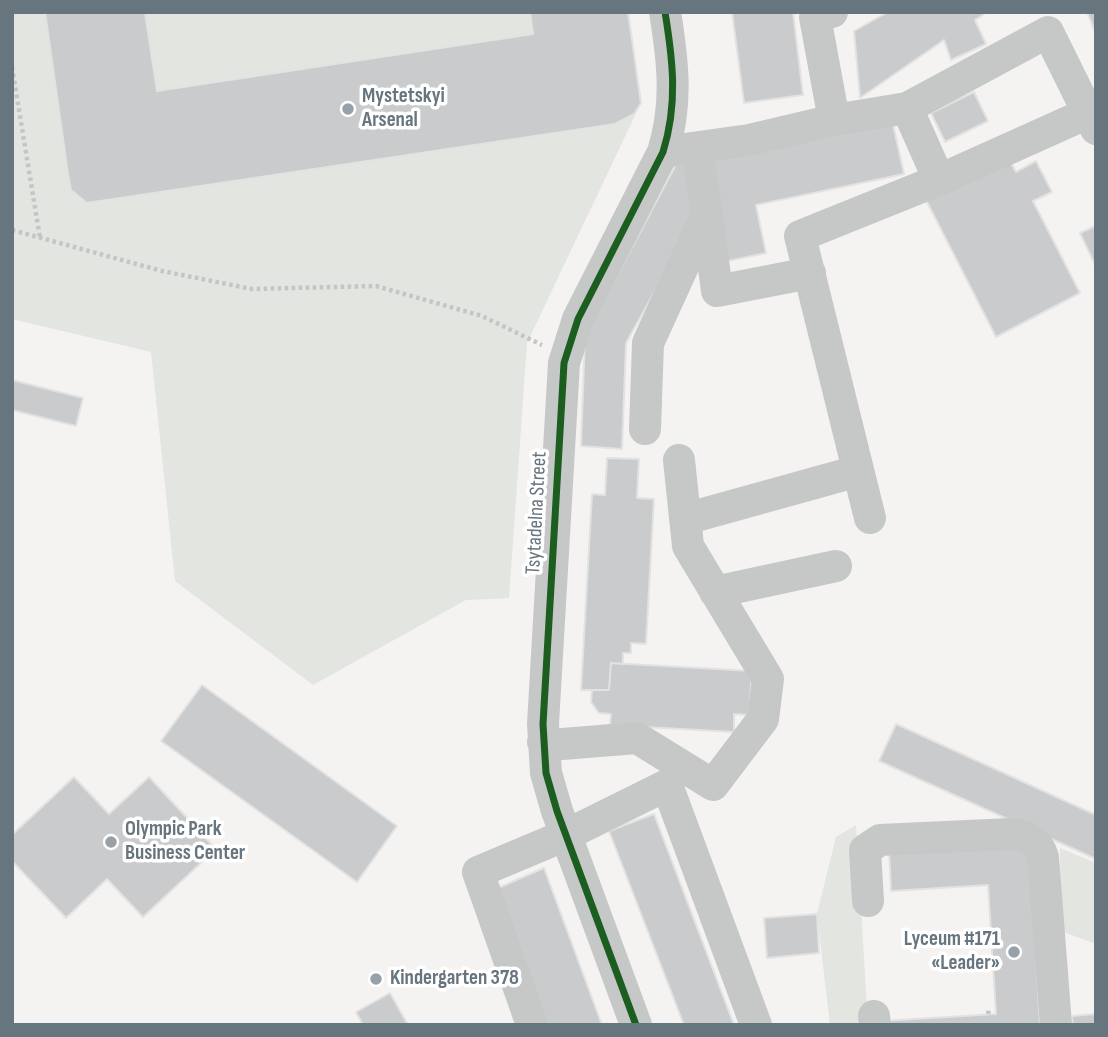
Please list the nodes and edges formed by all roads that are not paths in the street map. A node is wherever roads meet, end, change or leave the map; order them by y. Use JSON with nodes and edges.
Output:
{"nodes":[{"id":1,"x":665,"y":12,"type":"edge"},
{"id":2,"x":832,"y":12,"type":"edge"},
{"id":3,"x":907,"y":108,"type":"junction"},
{"id":4,"x":834,"y":120,"type":"junction"},
{"id":5,"x":1092,"y":121,"type":"edge"},
{"id":6,"x":697,"y":148,"type":"junction"},
{"id":7,"x":663,"y":152,"type":"junction"},
{"id":8,"x":939,"y":180,"type":"junction"},
{"id":9,"x":707,"y":214,"type":"junction"},
{"id":10,"x":810,"y":273,"type":"junction"},
{"id":11,"x":645,"y":429,"type":"dead end"},
{"id":12,"x":678,"y":460,"type":"dead end"},
{"id":13,"x":858,"y":471,"type":"junction"},
{"id":14,"x":870,"y":518,"type":"dead end"},
{"id":15,"x":685,"y":519,"type":"junction"},
{"id":16,"x":836,"y":566,"type":"dead end"},
{"id":17,"x":715,"y":592,"type":"junction"},
{"id":18,"x":542,"y":742,"type":"junction"},
{"id":19,"x":566,"y":835,"type":"junction"},
{"id":20,"x":868,"y":901,"type":"dead end"},
{"id":21,"x":532,"y":1025,"type":"edge"},
{"id":22,"x":636,"y":1025,"type":"edge"},
{"id":23,"x":756,"y":1025,"type":"edge"},
{"id":24,"x":1056,"y":1025,"type":"edge"}],
"edges":[{"from":1,"to":7,"type":"street","name":"Tsytadelna Street"},
{"from":2,"to":4,"type":"street"},
{"from":3,"to":4,"type":"street"},
{"from":3,"to":5,"type":"street"},
{"from":3,"to":8,"type":"street"},
{"from":4,"to":6,"type":"street"},
{"from":5,"to":8,"type":"street"},
{"from":6,"to":7,"type":"street"},
{"from":6,"to":9,"type":"street"},
{"from":7,"to":18,"type":"street","name":"Tsytadelna Street"},
{"from":8,"to":10,"type":"street"},
{"from":9,"to":10,"type":"street"},
{"from":9,"to":11,"type":"street"},
{"from":10,"to":13,"type":"street"},
{"from":12,"to":15,"type":"street"},
{"from":13,"to":14,"type":"street"},
{"from":13,"to":15,"type":"street"},
{"from":15,"to":17,"type":"street"},
{"from":16,"to":17,"type":"street"},
{"from":17,"to":18,"type":"street"},
{"from":18,"to":19,"type":"street","name":"Tsytadelna Street"},
{"from":19,"to":21,"type":"street"},
{"from":19,"to":22,"type":"street","name":"Tsytadelna Street"},
{"from":19,"to":23,"type":"street"},
{"from":20,"to":24,"type":"street"}]}
